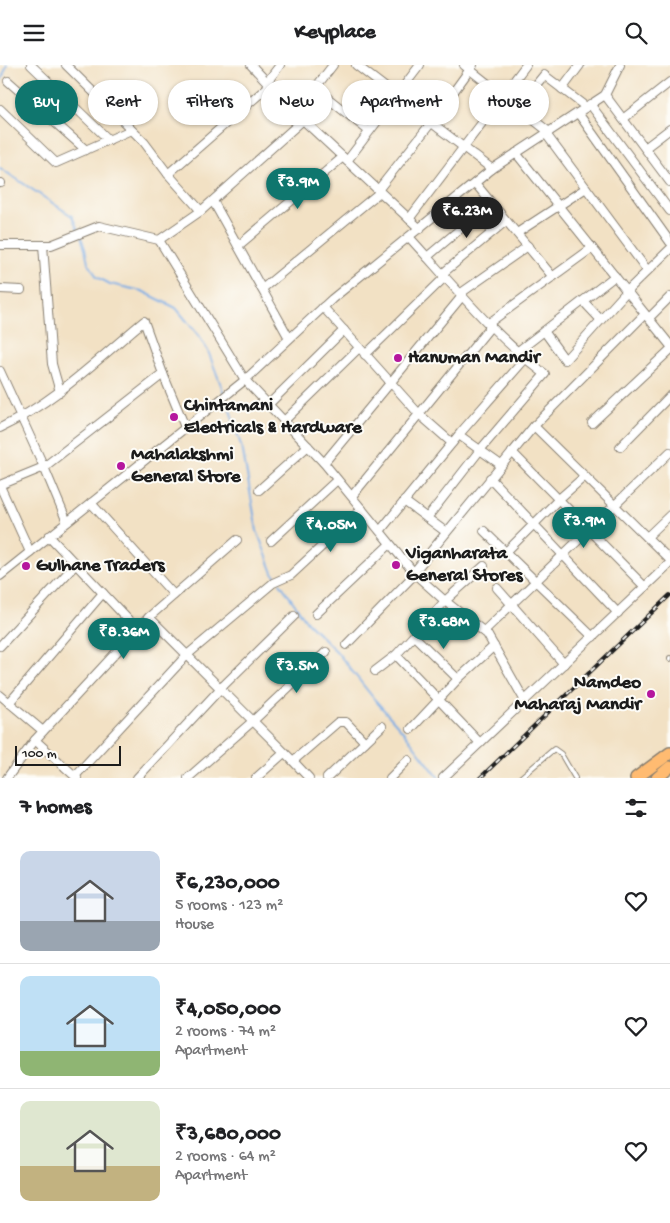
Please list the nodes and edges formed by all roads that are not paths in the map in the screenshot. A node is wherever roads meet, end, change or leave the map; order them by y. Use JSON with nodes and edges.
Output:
{"nodes":[{"id":1,"x":30,"y":65,"type":"edge"},
{"id":2,"x":66,"y":65,"type":"edge"},
{"id":3,"x":251,"y":65,"type":"edge"},
{"id":4,"x":280,"y":65,"type":"edge"},
{"id":5,"x":333,"y":65,"type":"edge"},
{"id":6,"x":356,"y":65,"type":"edge"},
{"id":7,"x":420,"y":65,"type":"edge"},
{"id":8,"x":526,"y":65,"type":"edge"},
{"id":9,"x":579,"y":65,"type":"edge"},
{"id":10,"x":620,"y":65,"type":"edge"},
{"id":11,"x":469,"y":66,"type":"edge"},
{"id":12,"x":265,"y":80,"type":"edge"},
{"id":13,"x":271,"y":80,"type":"edge"},
{"id":14,"x":321,"y":80,"type":"edge"},
{"id":15,"x":375,"y":80,"type":"edge"},
{"id":16,"x":409,"y":80,"type":"edge"},
{"id":17,"x":485,"y":80,"type":"edge"},
{"id":18,"x":514,"y":80,"type":"edge"},
{"id":19,"x":540,"y":80,"type":"edge"},
{"id":20,"x":669,"y":80,"type":"edge"},
{"id":21,"x":8,"y":81,"type":"dead end"},
{"id":22,"x":459,"y":81,"type":"edge"},
{"id":23,"x":562,"y":89,"type":"junction"},
{"id":24,"x":261,"y":91,"type":"edge"},
{"id":25,"x":605,"y":95,"type":"junction"},
{"id":26,"x":332,"y":102,"type":"edge"},
{"id":27,"x":588,"y":106,"type":"junction"},
{"id":28,"x":0,"y":109,"type":"edge"},
{"id":29,"x":578,"y":113,"type":"junction"},
{"id":30,"x":623,"y":119,"type":"junction"},
{"id":31,"x":297,"y":125,"type":"edge"},
{"id":32,"x":308,"y":125,"type":"edge"},
{"id":33,"x":374,"y":125,"type":"edge"},
{"id":34,"x":429,"y":125,"type":"edge"},
{"id":35,"x":434,"y":125,"type":"edge"},
{"id":36,"x":479,"y":125,"type":"edge"},
{"id":37,"x":538,"y":125,"type":"edge"},
{"id":38,"x":670,"y":129,"type":"edge"},
{"id":39,"x":131,"y":130,"type":"junction"},
{"id":40,"x":369,"y":131,"type":"junction"},
{"id":41,"x":547,"y":133,"type":"junction"},
{"id":42,"x":109,"y":140,"type":"junction"},
{"id":43,"x":462,"y":147,"type":"junction"},
{"id":44,"x":645,"y":148,"type":"junction"},
{"id":45,"x":86,"y":150,"type":"junction"},
{"id":46,"x":516,"y":153,"type":"junction"},
{"id":47,"x":345,"y":159,"type":"junction"},
{"id":48,"x":492,"y":169,"type":"junction"},
{"id":49,"x":168,"y":174,"type":"junction"},
{"id":50,"x":669,"y":178,"type":"edge"},
{"id":51,"x":475,"y":183,"type":"junction"},
{"id":52,"x":586,"y":188,"type":"junction"},
{"id":53,"x":379,"y":191,"type":"junction"},
{"id":54,"x":213,"y":201,"type":"junction"},
{"id":55,"x":491,"y":203,"type":"junction"},
{"id":56,"x":559,"y":207,"type":"junction"},
{"id":57,"x":201,"y":211,"type":"junction"},
{"id":58,"x":670,"y":211,"type":"edge"},
{"id":59,"x":409,"y":219,"type":"junction"},
{"id":60,"x":506,"y":221,"type":"junction"},
{"id":61,"x":420,"y":229,"type":"junction"},
{"id":62,"x":516,"y":233,"type":"junction"},
{"id":63,"x":408,"y":237,"type":"junction"},
{"id":64,"x":160,"y":240,"type":"junction"},
{"id":65,"x":670,"y":242,"type":"edge"},
{"id":66,"x":0,"y":245,"type":"edge"},
{"id":67,"x":43,"y":245,"type":"junction"},
{"id":68,"x":238,"y":246,"type":"junction"},
{"id":69,"x":528,"y":246,"type":"junction"},
{"id":70,"x":592,"y":248,"type":"junction"},
{"id":71,"x":670,"y":249,"type":"edge"},
{"id":72,"x":427,"y":257,"type":"junction"},
{"id":73,"x":647,"y":270,"type":"junction"},
{"id":74,"x":443,"y":276,"type":"junction"},
{"id":75,"x":615,"y":276,"type":"junction"},
{"id":76,"x":553,"y":277,"type":"junction"},
{"id":77,"x":0,"y":289,"type":"edge"},
{"id":78,"x":262,"y":289,"type":"junction"},
{"id":79,"x":21,"y":290,"type":"dead end"},
{"id":80,"x":626,"y":291,"type":"junction"},
{"id":81,"x":462,"y":294,"type":"junction"},
{"id":82,"x":670,"y":297,"type":"edge"},
{"id":83,"x":583,"y":301,"type":"junction"},
{"id":84,"x":324,"y":307,"type":"junction"},
{"id":85,"x":647,"y":316,"type":"junction"},
{"id":86,"x":600,"y":319,"type":"junction"},
{"id":87,"x":490,"y":325,"type":"junction"},
{"id":88,"x":344,"y":330,"type":"junction"},
{"id":89,"x":544,"y":331,"type":"junction"},
{"id":90,"x":289,"y":338,"type":"junction"},
{"id":91,"x":670,"y":345,"type":"edge"},
{"id":92,"x":359,"y":348,"type":"junction"},
{"id":93,"x":670,"y":349,"type":"edge"},
{"id":94,"x":517,"y":351,"type":"junction"},
{"id":95,"x":365,"y":355,"type":"junction"},
{"id":96,"x":524,"y":359,"type":"junction"},
{"id":97,"x":0,"y":371,"type":"edge"},
{"id":98,"x":163,"y":374,"type":"junction"},
{"id":99,"x":245,"y":380,"type":"junction"},
{"id":100,"x":390,"y":382,"type":"junction"},
{"id":101,"x":60,"y":392,"type":"junction"},
{"id":102,"x":670,"y":396,"type":"edge"},
{"id":103,"x":268,"y":405,"type":"junction"},
{"id":104,"x":419,"y":414,"type":"junction"},
{"id":105,"x":22,"y":417,"type":"junction"},
{"id":106,"x":284,"y":421,"type":"junction"},
{"id":107,"x":592,"y":423,"type":"dead end"},
{"id":108,"x":534,"y":426,"type":"junction"},
{"id":109,"x":185,"y":427,"type":"junction"},
{"id":110,"x":0,"y":428,"type":"edge"},
{"id":111,"x":459,"y":435,"type":"junction"},
{"id":112,"x":452,"y":443,"type":"junction"},
{"id":113,"x":308,"y":446,"type":"junction"},
{"id":114,"x":620,"y":447,"type":"dead end"},
{"id":115,"x":480,"y":450,"type":"junction"},
{"id":116,"x":512,"y":452,"type":"junction"},
{"id":117,"x":670,"y":452,"type":"edge"},
{"id":118,"x":324,"y":463,"type":"junction"},
{"id":119,"x":501,"y":465,"type":"junction"},
{"id":120,"x":44,"y":467,"type":"junction"},
{"id":121,"x":585,"y":475,"type":"junction"},
{"id":122,"x":490,"y":478,"type":"junction"},
{"id":123,"x":336,"y":480,"type":"junction"},
{"id":124,"x":0,"y":485,"type":"edge"},
{"id":125,"x":259,"y":490,"type":"dead end"},
{"id":126,"x":352,"y":496,"type":"junction"},
{"id":127,"x":559,"y":499,"type":"junction"},
{"id":128,"x":404,"y":501,"type":"junction"},
{"id":129,"x":91,"y":503,"type":"junction"},
{"id":130,"x":615,"y":505,"type":"junction"},
{"id":131,"x":362,"y":509,"type":"junction"},
{"id":132,"x":670,"y":515,"type":"edge"},
{"id":133,"x":427,"y":518,"type":"junction"},
{"id":134,"x":67,"y":522,"type":"junction"},
{"id":135,"x":534,"y":525,"type":"junction"},
{"id":136,"x":589,"y":529,"type":"junction"},
{"id":137,"x":380,"y":531,"type":"junction"},
{"id":138,"x":484,"y":531,"type":"dead end"},
{"id":139,"x":446,"y":532,"type":"junction"},
{"id":140,"x":50,"y":536,"type":"junction"},
{"id":141,"x":647,"y":537,"type":"junction"},
{"id":142,"x":237,"y":540,"type":"dead end"},
{"id":143,"x":271,"y":541,"type":"dead end"},
{"id":144,"x":390,"y":543,"type":"junction"},
{"id":145,"x":30,"y":552,"type":"junction"},
{"id":146,"x":506,"y":552,"type":"junction"},
{"id":147,"x":562,"y":554,"type":"junction"},
{"id":148,"x":670,"y":561,"type":"edge"},
{"id":149,"x":76,"y":564,"type":"junction"},
{"id":150,"x":484,"y":566,"type":"dead end"},
{"id":151,"x":415,"y":573,"type":"junction"},
{"id":152,"x":0,"y":576,"type":"edge"},
{"id":153,"x":536,"y":581,"type":"junction"},
{"id":154,"x":645,"y":587,"type":"junction"},
{"id":155,"x":497,"y":588,"type":"dead end"},
{"id":156,"x":104,"y":593,"type":"junction"},
{"id":157,"x":174,"y":595,"type":"junction"},
{"id":158,"x":445,"y":601,"type":"junction"},
{"id":159,"x":512,"y":605,"type":"junction"},
{"id":160,"x":618,"y":613,"type":"junction"},
{"id":161,"x":316,"y":614,"type":"dead end"},
{"id":162,"x":294,"y":616,"type":"dead end"},
{"id":163,"x":149,"y":617,"type":"junction"},
{"id":164,"x":137,"y":629,"type":"junction"},
{"id":165,"x":484,"y":631,"type":"junction"},
{"id":166,"x":414,"y":635,"type":"junction"},
{"id":167,"x":593,"y":637,"type":"junction"},
{"id":168,"x":346,"y":645,"type":"dead end"},
{"id":169,"x":0,"y":646,"type":"edge"},
{"id":170,"x":494,"y":646,"type":"junction"},
{"id":171,"x":326,"y":652,"type":"dead end"},
{"id":172,"x":186,"y":655,"type":"junction"},
{"id":173,"x":396,"y":655,"type":"junction"},
{"id":174,"x":564,"y":664,"type":"junction"},
{"id":175,"x":375,"y":671,"type":"dead end"},
{"id":176,"x":458,"y":679,"type":"junction"},
{"id":177,"x":220,"y":689,"type":"junction"},
{"id":178,"x":0,"y":695,"type":"edge"},
{"id":179,"x":438,"y":700,"type":"junction"},
{"id":180,"x":525,"y":701,"type":"junction"},
{"id":181,"x":9,"y":703,"type":"junction"},
{"id":182,"x":253,"y":721,"type":"junction"},
{"id":183,"x":382,"y":726,"type":"dead end"},
{"id":184,"x":411,"y":729,"type":"dead end"},
{"id":185,"x":43,"y":731,"type":"junction"},
{"id":186,"x":35,"y":740,"type":"junction"},
{"id":187,"x":365,"y":742,"type":"junction"},
{"id":188,"x":480,"y":743,"type":"junction"},
{"id":189,"x":284,"y":753,"type":"junction"},
{"id":190,"x":670,"y":753,"type":"edge"},
{"id":191,"x":408,"y":760,"type":"dead end"},
{"id":192,"x":293,"y":761,"type":"junction"},
{"id":193,"x":670,"y":767,"type":"edge"},
{"id":194,"x":446,"y":776,"type":"edge"},
{"id":195,"x":76,"y":777,"type":"edge"},
{"id":196,"x":8,"y":778,"type":"edge"},
{"id":197,"x":137,"y":778,"type":"edge"},
{"id":198,"x":188,"y":778,"type":"edge"},
{"id":199,"x":256,"y":778,"type":"edge"},
{"id":200,"x":309,"y":778,"type":"edge"},
{"id":201,"x":327,"y":778,"type":"edge"},
{"id":202,"x":390,"y":778,"type":"edge"},
{"id":203,"x":520,"y":778,"type":"edge"},
{"id":204,"x":575,"y":778,"type":"edge"},
{"id":205,"x":636,"y":778,"type":"edge"},
{"id":206,"x":657,"y":778,"type":"edge"}],
"edges":[{"from":1,"to":42,"type":"street"},
{"from":2,"to":39,"type":"street"},
{"from":3,"to":12,"type":"street"},
{"from":4,"to":13,"type":"street"},
{"from":5,"to":14,"type":"street"},
{"from":6,"to":15,"type":"street"},
{"from":7,"to":16,"type":"street"},
{"from":8,"to":18,"type":"street"},
{"from":9,"to":23,"type":"street"},
{"from":10,"to":25,"type":"street"},
{"from":11,"to":17,"type":"street"},
{"from":11,"to":22,"type":"street"},
{"from":19,"to":23,"type":"street"},
{"from":20,"to":30,"type":"street"},
{"from":21,"to":45,"type":"street"},
{"from":23,"to":27,"type":"street"},
{"from":24,"to":49,"type":"street"},
{"from":25,"to":27,"type":"street"},
{"from":25,"to":30,"type":"street"},
{"from":26,"to":40,"type":"street"},
{"from":27,"to":29,"type":"street"},
{"from":27,"to":58,"type":"street"},
{"from":28,"to":45,"type":"street"},
{"from":29,"to":41,"type":"street"},
{"from":29,"to":65,"type":"street"},
{"from":30,"to":44,"type":"street"},
{"from":31,"to":54,"type":"street"},
{"from":32,"to":47,"type":"street"},
{"from":33,"to":40,"type":"street"},
{"from":34,"to":53,"type":"street"},
{"from":35,"to":43,"type":"street"},
{"from":36,"to":43,"type":"street"},
{"from":37,"to":41,"type":"street"},
{"from":38,"to":44,"type":"street"},
{"from":39,"to":42,"type":"street"},
{"from":39,"to":49,"type":"street"},
{"from":40,"to":47,"type":"street"},
{"from":41,"to":46,"type":"street"},
{"from":41,"to":52,"type":"street"},
{"from":42,"to":45,"type":"street"},
{"from":43,"to":48,"type":"street"},
{"from":43,"to":59,"type":"street"},
{"from":44,"to":50,"type":"street"},
{"from":46,"to":48,"type":"street"},
{"from":46,"to":56,"type":"street"},
{"from":47,"to":53,"type":"street"},
{"from":47,"to":68,"type":"street"},
{"from":48,"to":51,"type":"street"},
{"from":49,"to":57,"type":"street"},
{"from":51,"to":55,"type":"street"},
{"from":51,"to":61,"type":"street"},
{"from":52,"to":56,"type":"street"},
{"from":52,"to":73,"type":"street"},
{"from":53,"to":59,"type":"street"},
{"from":53,"to":78,"type":"street"},
{"from":54,"to":57,"type":"street"},
{"from":54,"to":68,"type":"street"},
{"from":55,"to":60,"type":"street"},
{"from":55,"to":72,"type":"street"},
{"from":56,"to":62,"type":"street"},
{"from":56,"to":70,"type":"street"},
{"from":57,"to":64,"type":"street"},
{"from":59,"to":61,"type":"street"},
{"from":60,"to":62,"type":"street"},
{"from":60,"to":74,"type":"street"},
{"from":61,"to":63,"type":"street"},
{"from":62,"to":69,"type":"street"},
{"from":63,"to":72,"type":"street"},
{"from":63,"to":84,"type":"street"},
{"from":64,"to":67,"type":"street"},
{"from":64,"to":99,"type":"street"},
{"from":66,"to":67,"type":"street"},
{"from":67,"to":101,"type":"street"},
{"from":68,"to":78,"type":"street"},
{"from":69,"to":76,"type":"street"},
{"from":69,"to":81,"type":"street"},
{"from":70,"to":75,"type":"street"},
{"from":70,"to":76,"type":"street"},
{"from":71,"to":73,"type":"street"},
{"from":72,"to":74,"type":"street"},
{"from":73,"to":80,"type":"street"},
{"from":74,"to":81,"type":"street"},
{"from":74,"to":95,"type":"street"},
{"from":75,"to":80,"type":"street"},
{"from":75,"to":83,"type":"street"},
{"from":76,"to":87,"type":"street"},
{"from":77,"to":79,"type":"street"},
{"from":78,"to":90,"type":"street"},
{"from":80,"to":85,"type":"street"},
{"from":80,"to":86,"type":"street"},
{"from":81,"to":87,"type":"street"},
{"from":81,"to":100,"type":"street"},
{"from":82,"to":85,"type":"street"},
{"from":83,"to":86,"type":"street"},
{"from":83,"to":89,"type":"street"},
{"from":84,"to":88,"type":"street"},
{"from":84,"to":90,"type":"street"},
{"from":85,"to":91,"type":"street"},
{"from":85,"to":108,"type":"street"},
{"from":86,"to":89,"type":"street"},
{"from":87,"to":94,"type":"street"},
{"from":87,"to":104,"type":"street"},
{"from":88,"to":92,"type":"street"},
{"from":88,"to":103,"type":"street"},
{"from":89,"to":94,"type":"street"},
{"from":90,"to":99,"type":"street"},
{"from":92,"to":95,"type":"street"},
{"from":92,"to":106,"type":"street"},
{"from":93,"to":107,"type":"street"},
{"from":94,"to":96,"type":"street"},
{"from":95,"to":100,"type":"street"},
{"from":96,"to":111,"type":"street"},
{"from":96,"to":115,"type":"street"},
{"from":97,"to":105,"type":"street"},
{"from":98,"to":101,"type":"street"},
{"from":98,"to":109,"type":"street"},
{"from":98,"to":120,"type":"street"},
{"from":99,"to":103,"type":"street"},
{"from":99,"to":109,"type":"street"},
{"from":100,"to":104,"type":"street"},
{"from":100,"to":118,"type":"street"},
{"from":101,"to":105,"type":"street"},
{"from":102,"to":114,"type":"street"},
{"from":103,"to":106,"type":"street"},
{"from":104,"to":112,"type":"street"},
{"from":104,"to":126,"type":"street"},
{"from":105,"to":110,"type":"street"},
{"from":105,"to":120,"type":"street"},
{"from":106,"to":113,"type":"street"},
{"from":108,"to":116,"type":"street"},
{"from":108,"to":121,"type":"street"},
{"from":109,"to":129,"type":"street"},
{"from":111,"to":112,"type":"street"},
{"from":111,"to":115,"type":"street"},
{"from":112,"to":128,"type":"street"},
{"from":113,"to":118,"type":"street"},
{"from":113,"to":125,"type":"street"},
{"from":115,"to":119,"type":"street"},
{"from":115,"to":133,"type":"street"},
{"from":116,"to":119,"type":"street"},
{"from":116,"to":127,"type":"street"},
{"from":117,"to":130,"type":"street"},
{"from":118,"to":123,"type":"street"},
{"from":119,"to":122,"type":"street"},
{"from":120,"to":124,"type":"street"},
{"from":120,"to":134,"type":"street"},
{"from":121,"to":127,"type":"street"},
{"from":121,"to":130,"type":"street"},
{"from":122,"to":135,"type":"street"},
{"from":122,"to":139,"type":"street"},
{"from":123,"to":126,"type":"street"},
{"from":123,"to":143,"type":"street"},
{"from":124,"to":145,"type":"street"},
{"from":126,"to":131,"type":"street"},
{"from":127,"to":135,"type":"street"},
{"from":127,"to":136,"type":"street"},
{"from":128,"to":133,"type":"street"},
{"from":128,"to":137,"type":"street"},
{"from":129,"to":134,"type":"street"},
{"from":129,"to":157,"type":"street"},
{"from":130,"to":136,"type":"street"},
{"from":130,"to":141,"type":"street"},
{"from":131,"to":137,"type":"street"},
{"from":131,"to":172,"type":"street"},
{"from":132,"to":141,"type":"street"},
{"from":133,"to":139,"type":"street"},
{"from":134,"to":140,"type":"street"},
{"from":135,"to":146,"type":"street"},
{"from":135,"to":147,"type":"street"},
{"from":136,"to":147,"type":"street"},
{"from":136,"to":154,"type":"street"},
{"from":137,"to":144,"type":"street"},
{"from":138,"to":146,"type":"street"},
{"from":139,"to":151,"type":"street"},
{"from":140,"to":145,"type":"street"},
{"from":140,"to":149,"type":"street"},
{"from":141,"to":148,"type":"street"},
{"from":142,"to":157,"type":"street"},
{"from":144,"to":151,"type":"street"},
{"from":144,"to":161,"type":"street"},
{"from":145,"to":152,"type":"street"},
{"from":146,"to":153,"type":"street"},
{"from":147,"to":153,"type":"street"},
{"from":147,"to":160,"type":"street"},
{"from":148,"to":154,"type":"street"},
{"from":149,"to":156,"type":"street"},
{"from":149,"to":169,"type":"street"},
{"from":150,"to":158,"type":"street"},
{"from":151,"to":158,"type":"street"},
{"from":151,"to":168,"type":"street"},
{"from":153,"to":159,"type":"street"},
{"from":153,"to":167,"type":"street"},
{"from":154,"to":160,"type":"street"},
{"from":155,"to":159,"type":"street"},
{"from":156,"to":164,"type":"street"},
{"from":156,"to":181,"type":"street"},
{"from":157,"to":163,"type":"street"},
{"from":158,"to":165,"type":"street"},
{"from":158,"to":166,"type":"street"},
{"from":159,"to":165,"type":"street"},
{"from":159,"to":174,"type":"street"},
{"from":160,"to":167,"type":"street"},
{"from":162,"to":177,"type":"street"},
{"from":163,"to":164,"type":"street"},
{"from":163,"to":172,"type":"street"},
{"from":164,"to":185,"type":"street"},
{"from":165,"to":170,"type":"street"},
{"from":166,"to":173,"type":"street"},
{"from":166,"to":176,"type":"street"},
{"from":167,"to":174,"type":"street"},
{"from":170,"to":176,"type":"street"},
{"from":170,"to":180,"type":"street"},
{"from":171,"to":182,"type":"street"},
{"from":172,"to":177,"type":"street"},
{"from":172,"to":195,"type":"street"},
{"from":173,"to":175,"type":"street"},
{"from":173,"to":179,"type":"street"},
{"from":174,"to":180,"type":"street"},
{"from":176,"to":179,"type":"street"},
{"from":177,"to":182,"type":"street"},
{"from":177,"to":197,"type":"street"},
{"from":178,"to":181,"type":"street"},
{"from":179,"to":184,"type":"street"},
{"from":179,"to":188,"type":"street"},
{"from":180,"to":188,"type":"street"},
{"from":181,"to":185,"type":"street"},
{"from":182,"to":189,"type":"street"},
{"from":182,"to":198,"type":"street"},
{"from":183,"to":187,"type":"street"},
{"from":185,"to":186,"type":"street"},
{"from":186,"to":195,"type":"street"},
{"from":186,"to":196,"type":"street"},
{"from":187,"to":192,"type":"street"},
{"from":187,"to":201,"type":"street"},
{"from":188,"to":194,"type":"street"},
{"from":189,"to":192,"type":"street"},
{"from":189,"to":199,"type":"street"},
{"from":190,"to":205,"type":"main road"},
{"from":191,"to":202,"type":"street"},
{"from":192,"to":200,"type":"street"},
{"from":193,"to":206,"type":"main road"},
{"from":203,"to":204,"type":"lane"}]}
